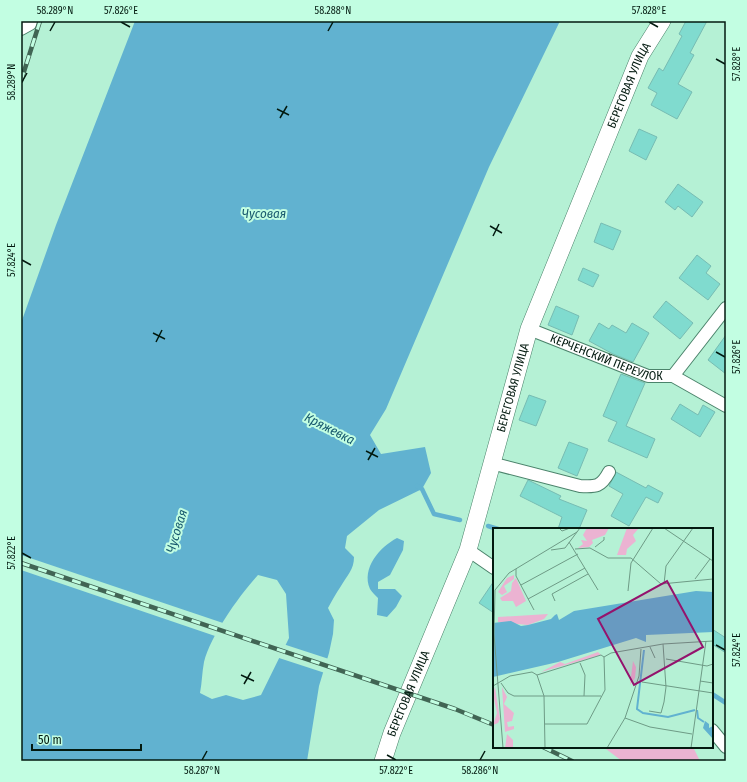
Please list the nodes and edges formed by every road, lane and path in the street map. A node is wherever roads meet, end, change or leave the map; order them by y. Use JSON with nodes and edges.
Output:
{"nodes":[{"id":1,"x":31,"y":21,"type":"edge"},
{"id":2,"x":662,"y":21,"type":"edge"},
{"id":3,"x":21,"y":29,"type":"edge"},
{"id":4,"x":726,"y":308,"type":"edge"},
{"id":5,"x":529,"y":329,"type":"junction"},
{"id":6,"x":673,"y":376,"type":"junction"},
{"id":7,"x":726,"y":406,"type":"edge"},
{"id":8,"x":491,"y":463,"type":"junction"},
{"id":9,"x":609,"y":472,"type":"dead end"},
{"id":10,"x":468,"y":550,"type":"junction"},
{"id":11,"x":493,"y":567,"type":"edge"},
{"id":12,"x":713,"y":731,"type":"edge"},
{"id":13,"x":726,"y":747,"type":"edge"},
{"id":14,"x":383,"y":761,"type":"edge"}],
"edges":[{"from":1,"to":3,"type":"street"},
{"from":2,"to":5,"type":"street","name":"БЕРЕГОВАЯ УЛИЦА"},
{"from":4,"to":6,"type":"street"},
{"from":5,"to":6,"type":"street","name":"КЕРЧЕНСКИЙ ПЕРЕУЛОК"},
{"from":5,"to":8,"type":"street","name":"БЕРЕГОВАЯ УЛИЦА"},
{"from":6,"to":7,"type":"street","name":"КЕРЧЕНСКИЙ ПЕРЕУЛОК"},
{"from":8,"to":9,"type":"street"},
{"from":8,"to":10,"type":"street","name":"БЕРЕГОВАЯ УЛИЦА"},
{"from":10,"to":11,"type":"street"},
{"from":10,"to":14,"type":"street","name":"БЕРЕГОВАЯ УЛИЦА"},
{"from":12,"to":13,"type":"street"}]}
